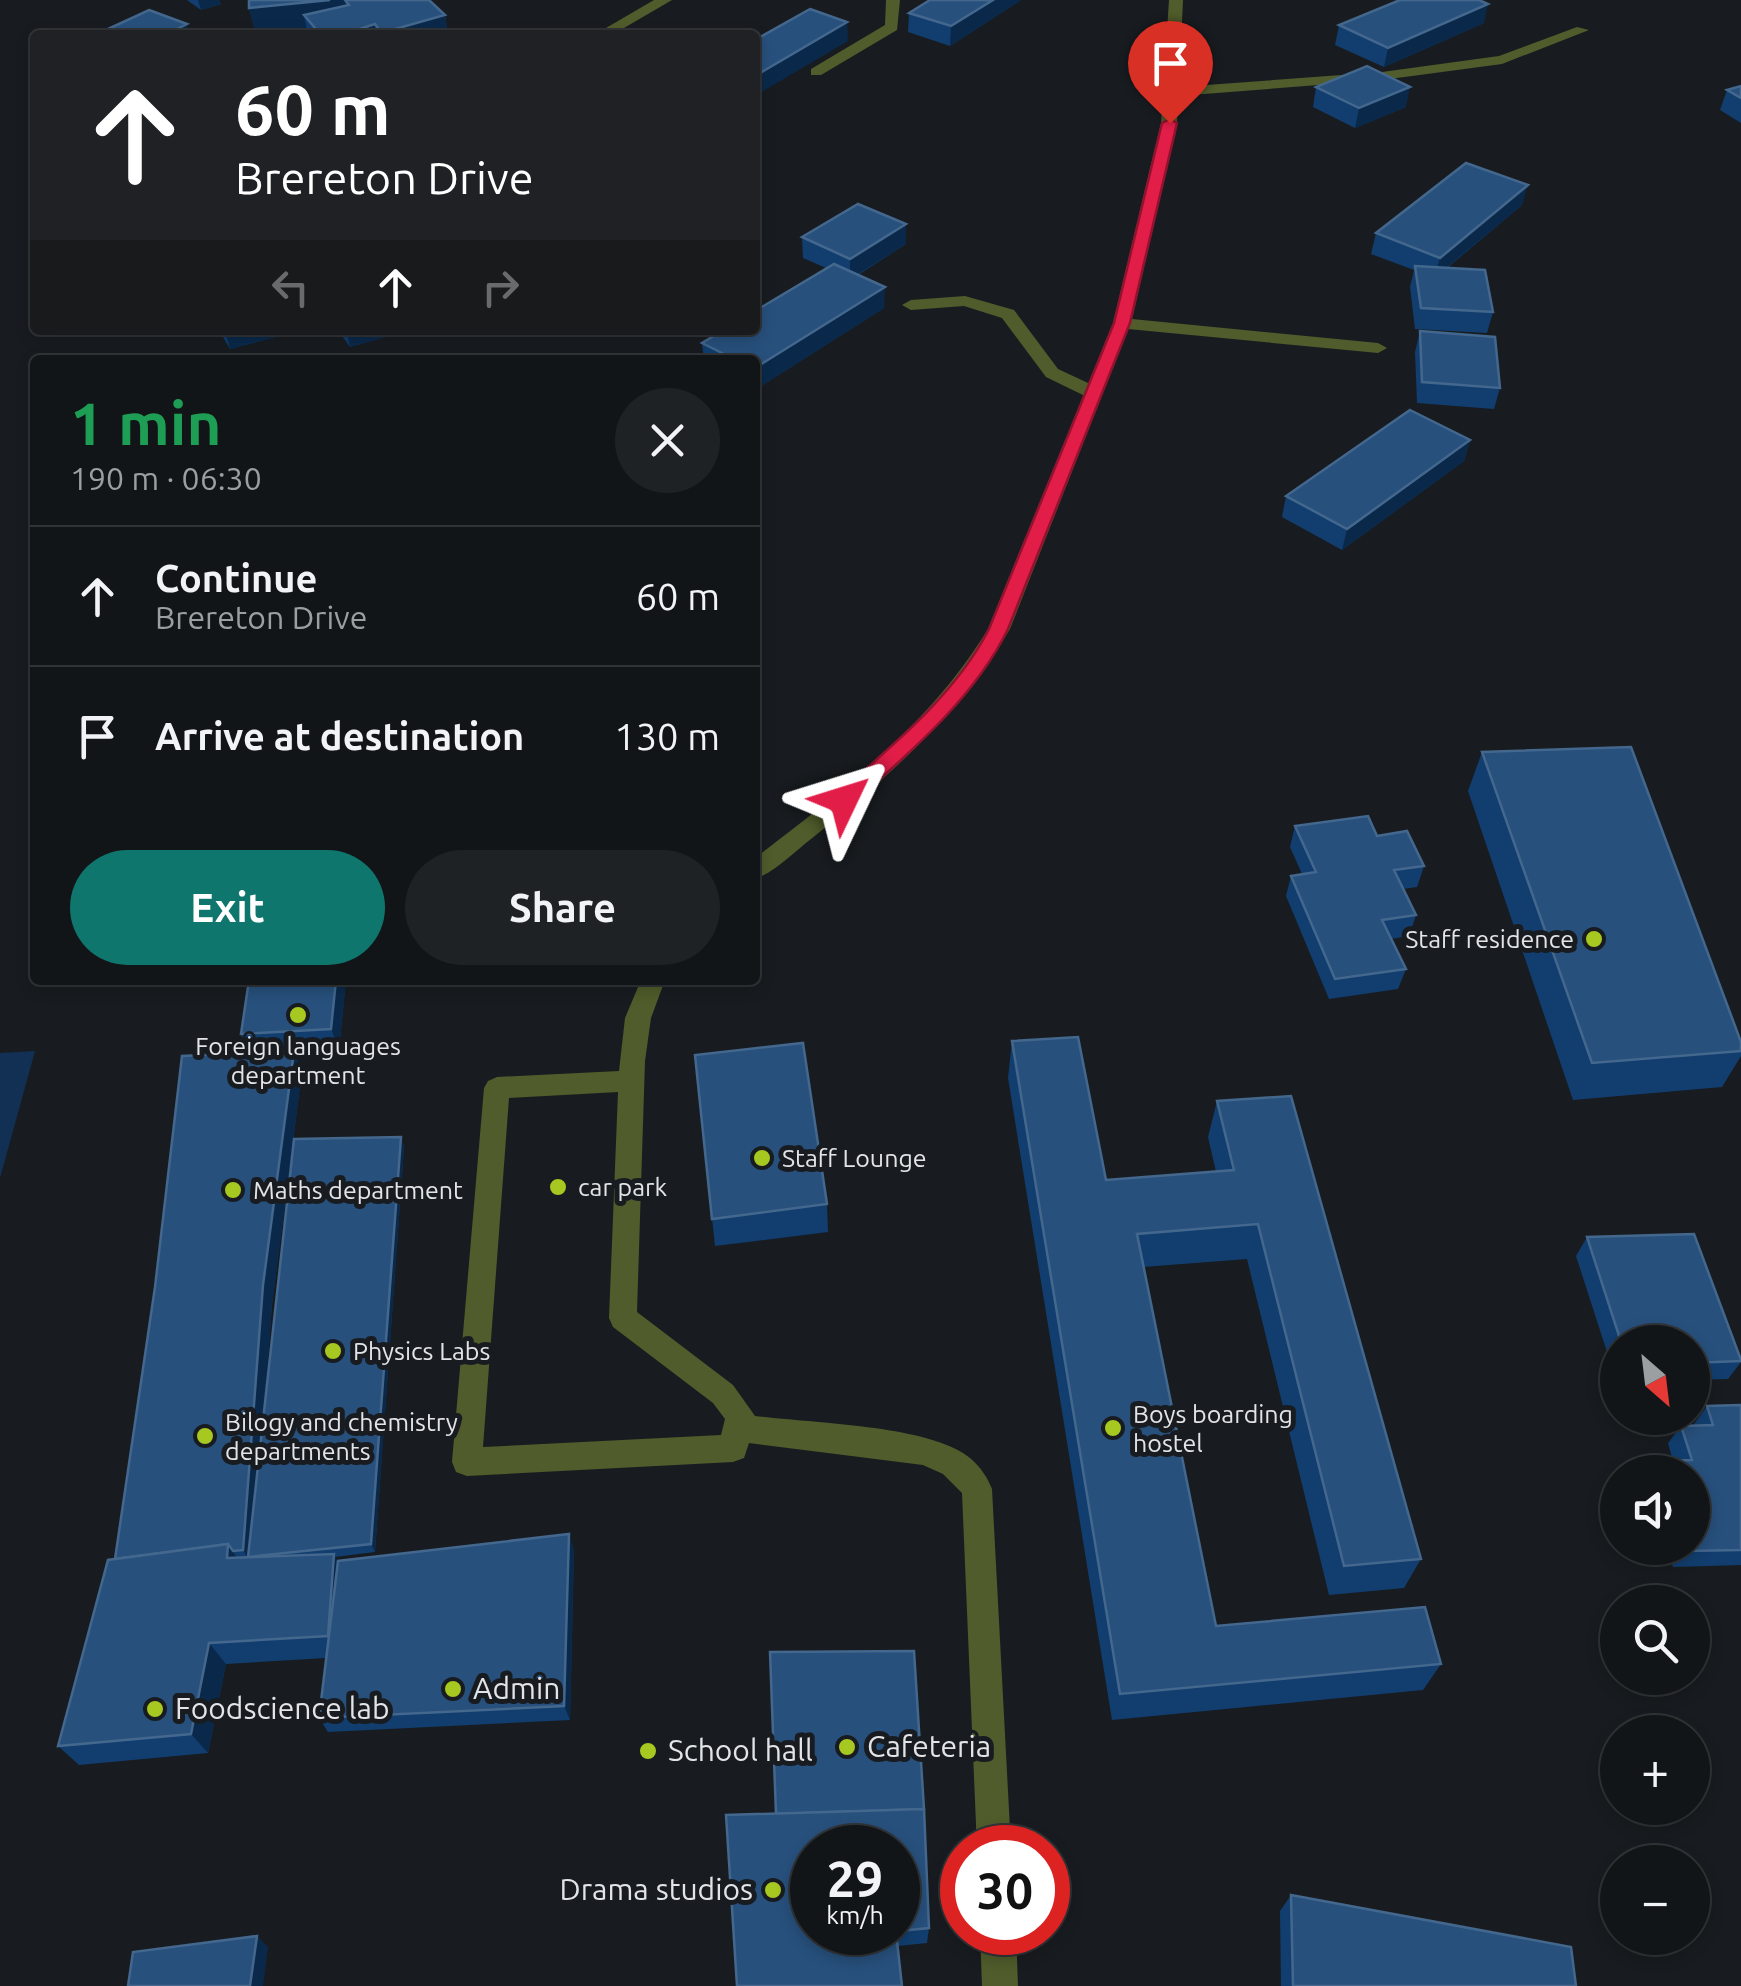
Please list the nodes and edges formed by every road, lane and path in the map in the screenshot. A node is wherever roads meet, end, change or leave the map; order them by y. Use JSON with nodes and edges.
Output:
{"nodes":[{"id":1,"x":665,"y":0,"type":"edge"},
{"id":2,"x":893,"y":0,"type":"edge"},
{"id":3,"x":1176,"y":0,"type":"edge"},
{"id":4,"x":611,"y":30,"type":"edge"},
{"id":5,"x":1582,"y":30,"type":"dead end"},
{"id":6,"x":816,"y":72,"type":"edge"},
{"id":7,"x":1171,"y":92,"type":"junction"},
{"id":8,"x":911,"y":305,"type":"dead end"},
{"id":9,"x":1122,"y":323,"type":"junction"},
{"id":10,"x":1378,"y":348,"type":"dead end"},
{"id":11,"x":1094,"y":393,"type":"junction"},
{"id":12,"x":760,"y":866,"type":"edge"},
{"id":13,"x":650,"y":985,"type":"edge"},
{"id":14,"x":633,"y":1081,"type":"junction"},
{"id":15,"x":737,"y":1428,"type":"junction"},
{"id":16,"x":993,"y":1825,"type":"edge"},
{"id":17,"x":999,"y":1955,"type":"edge"},
{"id":18,"x":1000,"y":1986,"type":"edge"}],
"edges":[{"from":1,"to":4,"type":"street"},
{"from":2,"to":6,"type":"street"},
{"from":3,"to":7,"type":"street"},
{"from":5,"to":7,"type":"street"},
{"from":7,"to":9,"type":"street"},
{"from":8,"to":11,"type":"street"},
{"from":9,"to":10,"type":"street"},
{"from":9,"to":11,"type":"street"},
{"from":11,"to":12,"type":"street"},
{"from":13,"to":14,"type":"street"},
{"from":14,"to":15,"type":"street"},
{"from":14,"to":15,"type":"street"},
{"from":15,"to":16,"type":"street"},
{"from":17,"to":18,"type":"street"}]}
